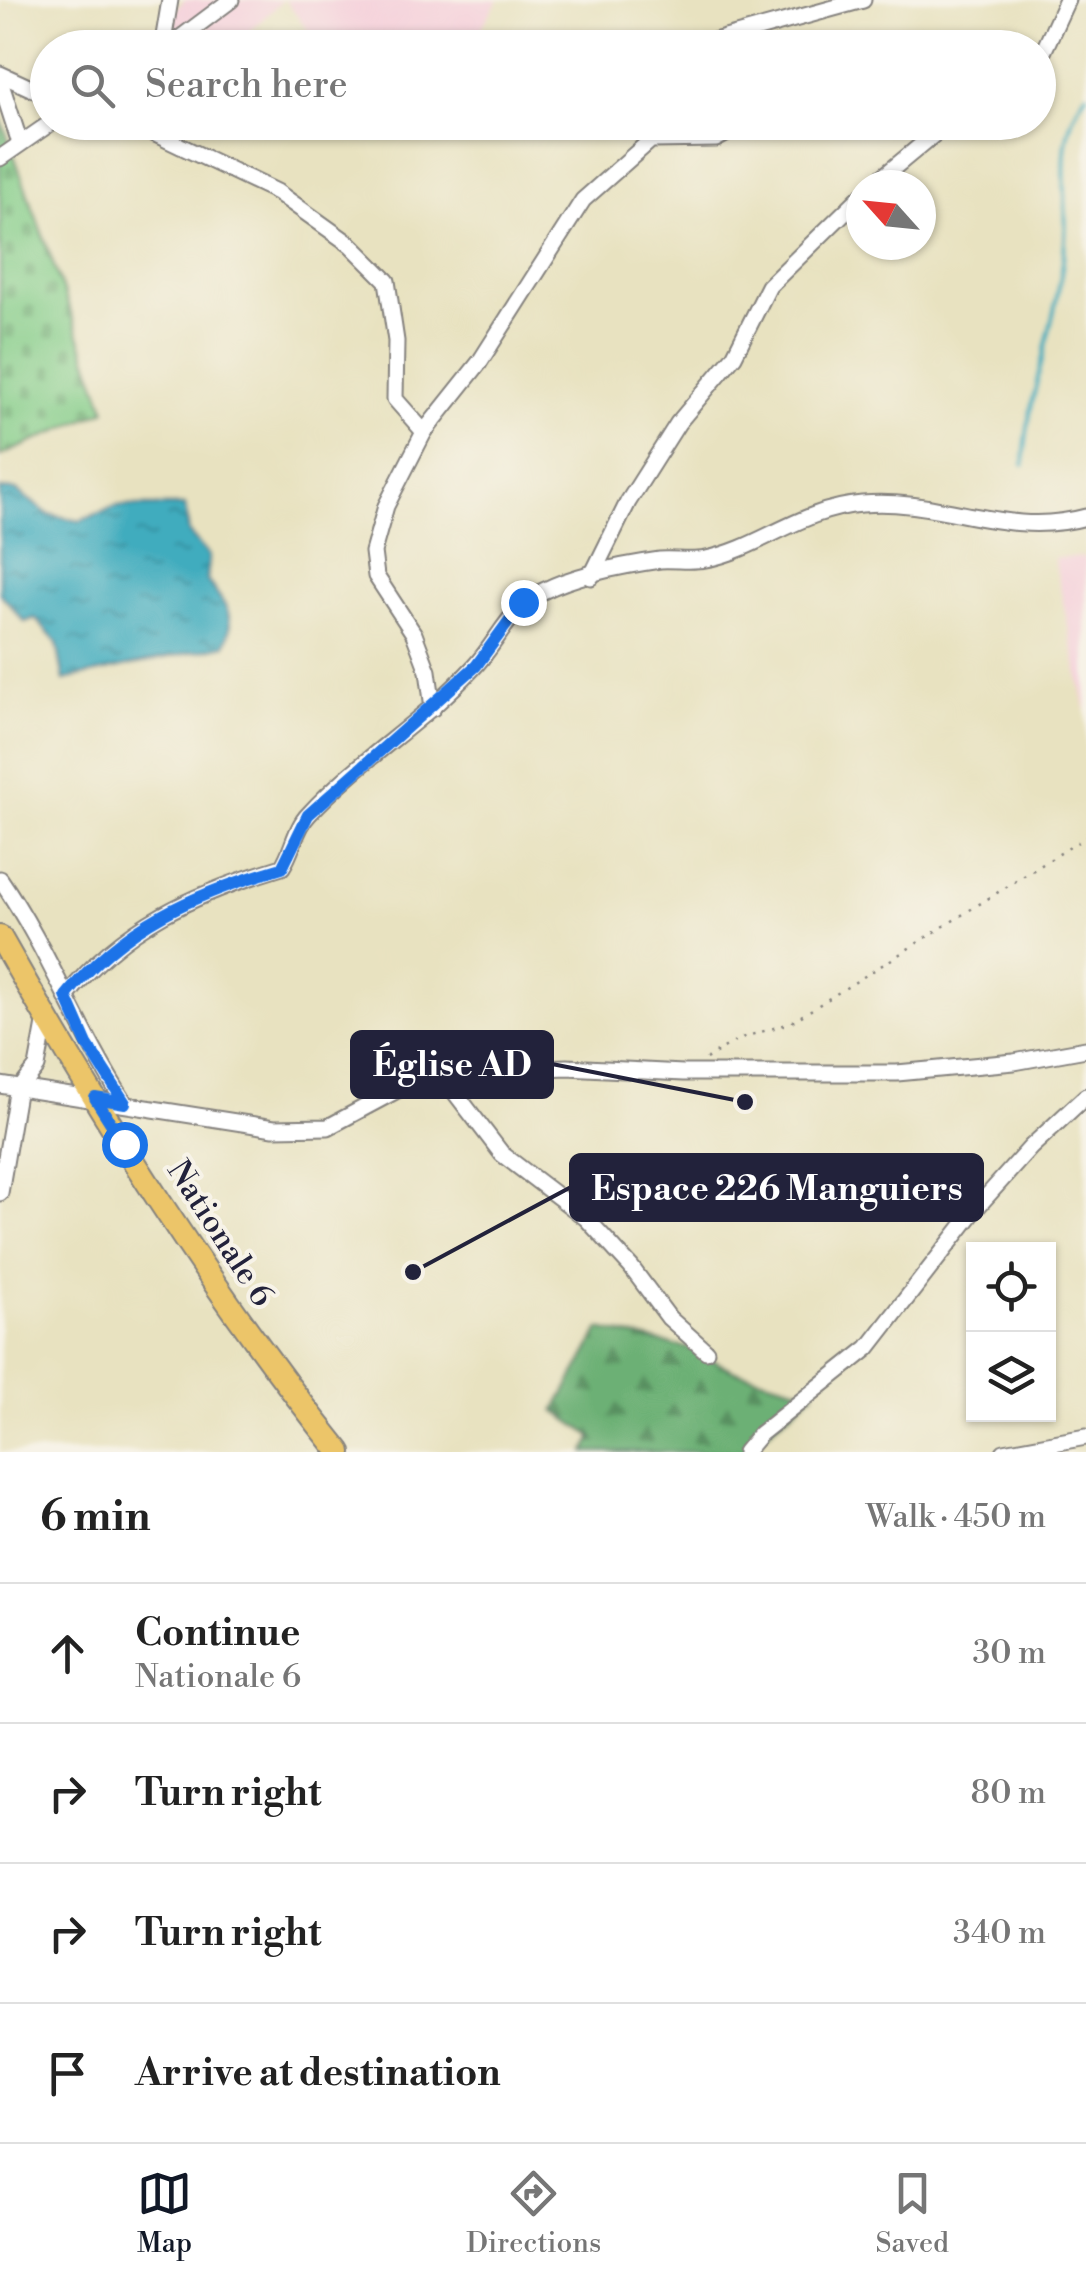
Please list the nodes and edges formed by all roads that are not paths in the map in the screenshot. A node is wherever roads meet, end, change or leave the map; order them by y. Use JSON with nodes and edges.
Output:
{"nodes":[{"id":1,"x":170,"y":0,"type":"edge"},
{"id":2,"x":231,"y":0,"type":"edge"},
{"id":3,"x":863,"y":0,"type":"edge"},
{"id":4,"x":1068,"y":0,"type":"edge"},
{"id":5,"x":169,"y":30,"type":"edge"},
{"id":6,"x":190,"y":30,"type":"edge"},
{"id":7,"x":754,"y":30,"type":"edge"},
{"id":8,"x":1054,"y":30,"type":"edge"},
{"id":9,"x":0,"y":78,"type":"edge"},
{"id":10,"x":30,"y":89,"type":"edge"},
{"id":11,"x":30,"y":136,"type":"edge"},
{"id":12,"x":168,"y":140,"type":"edge"},
{"id":13,"x":652,"y":140,"type":"edge"},
{"id":14,"x":927,"y":140,"type":"edge"},
{"id":15,"x":20,"y":142,"type":"junction"},
{"id":16,"x":0,"y":158,"type":"edge"},
{"id":17,"x":891,"y":170,"type":"edge"},
{"id":18,"x":846,"y":211,"type":"edge"},
{"id":19,"x":424,"y":432,"type":"junction"},
{"id":20,"x":1086,"y":517,"type":"edge"},
{"id":21,"x":591,"y":577,"type":"junction"},
{"id":22,"x":432,"y":708,"type":"junction"},
{"id":23,"x":0,"y":880,"type":"edge"},
{"id":24,"x":0,"y":937,"type":"edge"},
{"id":25,"x":66,"y":996,"type":"junction"},
{"id":26,"x":46,"y":1018,"type":"junction"},
{"id":27,"x":1086,"y":1049,"type":"edge"},
{"id":28,"x":440,"y":1074,"type":"junction"},
{"id":29,"x":0,"y":1086,"type":"edge"},
{"id":30,"x":20,"y":1087,"type":"junction"},
{"id":31,"x":1086,"y":1096,"type":"edge"},
{"id":32,"x":95,"y":1098,"type":"junction"},
{"id":33,"x":125,"y":1103,"type":"junction"},
{"id":34,"x":0,"y":1193,"type":"edge"},
{"id":35,"x":706,"y":1350,"type":"dead end"},
{"id":36,"x":1086,"y":1438,"type":"edge"},
{"id":37,"x":340,"y":1452,"type":"edge"},
{"id":38,"x":745,"y":1452,"type":"edge"},
{"id":39,"x":1004,"y":1452,"type":"edge"}],
"edges":[{"from":1,"to":5,"type":"street"},
{"from":2,"to":6,"type":"street"},
{"from":3,"to":7,"type":"street"},
{"from":4,"to":8,"type":"street"},
{"from":9,"to":10,"type":"street"},
{"from":9,"to":15,"type":"street"},
{"from":11,"to":15,"type":"street"},
{"from":12,"to":19,"type":"street"},
{"from":13,"to":19,"type":"street"},
{"from":14,"to":17,"type":"street"},
{"from":15,"to":16,"type":"street"},
{"from":18,"to":21,"type":"street"},
{"from":19,"to":22,"type":"street"},
{"from":20,"to":21,"type":"street"},
{"from":21,"to":22,"type":"street"},
{"from":22,"to":25,"type":"street"},
{"from":23,"to":25,"type":"street"},
{"from":24,"to":26,"type":"main road","name":"Nationale 6"},
{"from":25,"to":33,"type":"street"},
{"from":26,"to":30,"type":"street"},
{"from":26,"to":32,"type":"main road","name":"Nationale 6"},
{"from":27,"to":28,"type":"street"},
{"from":28,"to":33,"type":"street"},
{"from":28,"to":35,"type":"street"},
{"from":29,"to":30,"type":"street"},
{"from":30,"to":32,"type":"street"},
{"from":30,"to":34,"type":"street"},
{"from":31,"to":38,"type":"street"},
{"from":32,"to":33,"type":"street"},
{"from":32,"to":37,"type":"main road","name":"Nationale 6"},
{"from":36,"to":39,"type":"street"}]}
